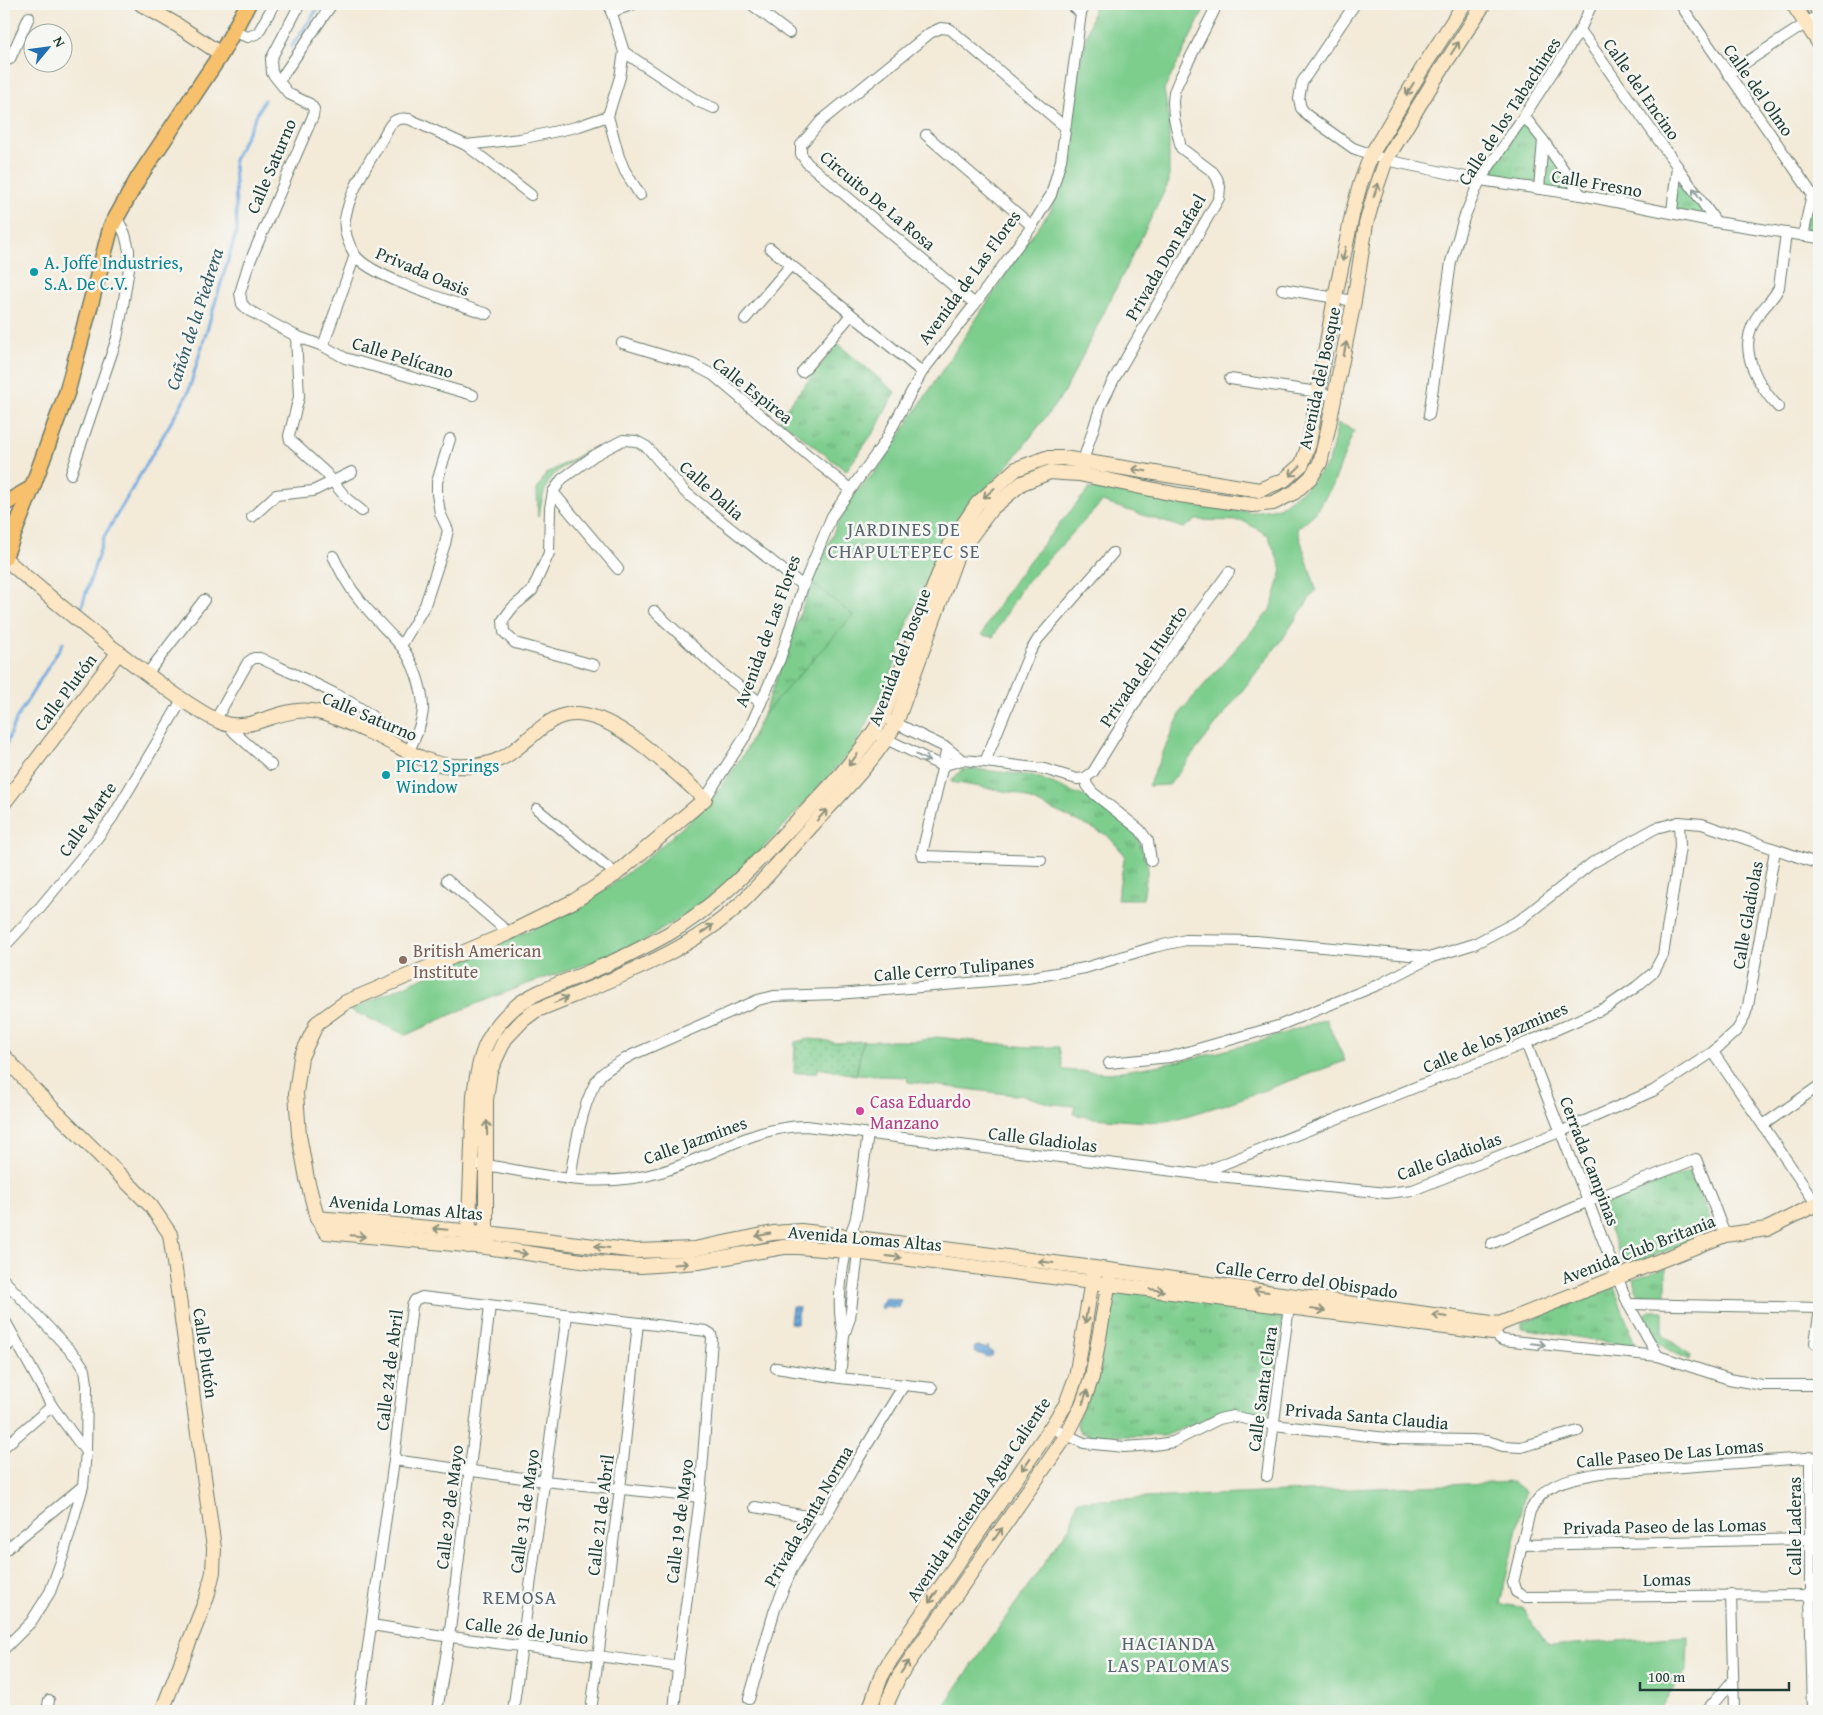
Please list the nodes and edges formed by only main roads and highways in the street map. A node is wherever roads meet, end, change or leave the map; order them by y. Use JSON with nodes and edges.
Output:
{"nodes":[{"id":1,"x":141,"y":4,"type":"edge"},
{"id":2,"x":248,"y":4,"type":"edge"},
{"id":3,"x":1464,"y":4,"type":"edge"},
{"id":4,"x":1484,"y":4,"type":"edge"},
{"id":5,"x":1793,"y":4,"type":"edge"},
{"id":6,"x":1814,"y":4,"type":"edge"},
{"id":7,"x":1819,"y":13,"type":"edge"},
{"id":8,"x":1819,"y":43,"type":"edge"},
{"id":9,"x":220,"y":54,"type":"junction"},
{"id":10,"x":1081,"y":468,"type":"junction"},
{"id":11,"x":32,"y":488,"type":"junction"},
{"id":12,"x":4,"y":504,"type":"edge"},
{"id":13,"x":4,"y":558,"type":"edge"},
{"id":14,"x":119,"y":652,"type":"junction"},
{"id":15,"x":889,"y":720,"type":"junction"},
{"id":16,"x":705,"y":799,"type":"joint"},
{"id":17,"x":4,"y":803,"type":"edge"},
{"id":18,"x":4,"y":1056,"type":"edge"},
{"id":19,"x":1818,"y":1205,"type":"edge"},
{"id":20,"x":317,"y":1218,"type":"joint"},
{"id":21,"x":468,"y":1239,"type":"junction"},
{"id":22,"x":486,"y":1240,"type":"junction"},
{"id":23,"x":1094,"y":1268,"type":"junction"},
{"id":24,"x":1109,"y":1277,"type":"junction"},
{"id":25,"x":1092,"y":1282,"type":"junction"},
{"id":26,"x":1493,"y":1326,"type":"junction"},
{"id":27,"x":162,"y":1711,"type":"edge"},
{"id":28,"x":869,"y":1711,"type":"edge"},
{"id":29,"x":886,"y":1711,"type":"edge"}],
"edges":[{"from":1,"to":9,"type":"main road"},
{"from":2,"to":9,"type":"main road"},
{"from":3,"to":10,"type":"main road","name":"Avenida del Bosque","one_way":true},
{"from":10,"to":4,"type":"main road","name":"Avenida del Bosque","one_way":true},
{"from":5,"to":8,"type":"main road"},
{"from":6,"to":7,"type":"main road"},
{"from":9,"to":11,"type":"main road"},
{"from":10,"to":15,"type":"main road","name":"Avenida del Bosque"},
{"from":11,"to":12,"type":"main road"},
{"from":11,"to":13,"type":"main road"},
{"from":13,"to":14,"type":"main road"},
{"from":14,"to":16,"type":"main road","name":"Calle Saturno"},
{"from":14,"to":17,"type":"main road","name":"Calle Plutón"},
{"from":15,"to":21,"type":"main road","name":"Avenida del Bosque","one_way":true},
{"from":22,"to":15,"type":"main road","name":"Avenida del Bosque","one_way":true},
{"from":16,"to":20,"type":"main road","name":"Avenida de Las Flores"},
{"from":18,"to":27,"type":"main road","name":"Calle Plutón"},
{"from":19,"to":26,"type":"main road","name":"Avenida Club Britania"},
{"from":20,"to":21,"type":"main road","name":"Avenida Lomas Altas"},
{"from":21,"to":22,"type":"main road","name":"Avenida Lomas Altas"},
{"from":23,"to":22,"type":"main road","name":"Avenida Lomas Altas","one_way":true},
{"from":22,"to":25,"type":"main road","name":"Avenida Lomas Altas","one_way":true},
{"from":23,"to":24,"type":"main road","name":"Avenida Lomas Altas"},
{"from":23,"to":25,"type":"main road","name":"Avenida Hacienda Agua Caliente"},
{"from":24,"to":25,"type":"main road","name":"Avenida Lomas Altas"},
{"from":26,"to":24,"type":"main road","name":"Calle Cerro del Obispado","one_way":true},
{"from":24,"to":26,"type":"main road","name":"Calle Cerro del Obispado","one_way":true},
{"from":29,"to":24,"type":"main road","name":"Avenida Hacienda Agua Caliente","one_way":true},
{"from":25,"to":28,"type":"main road","name":"Avenida Hacienda Agua Caliente","one_way":true}]}
